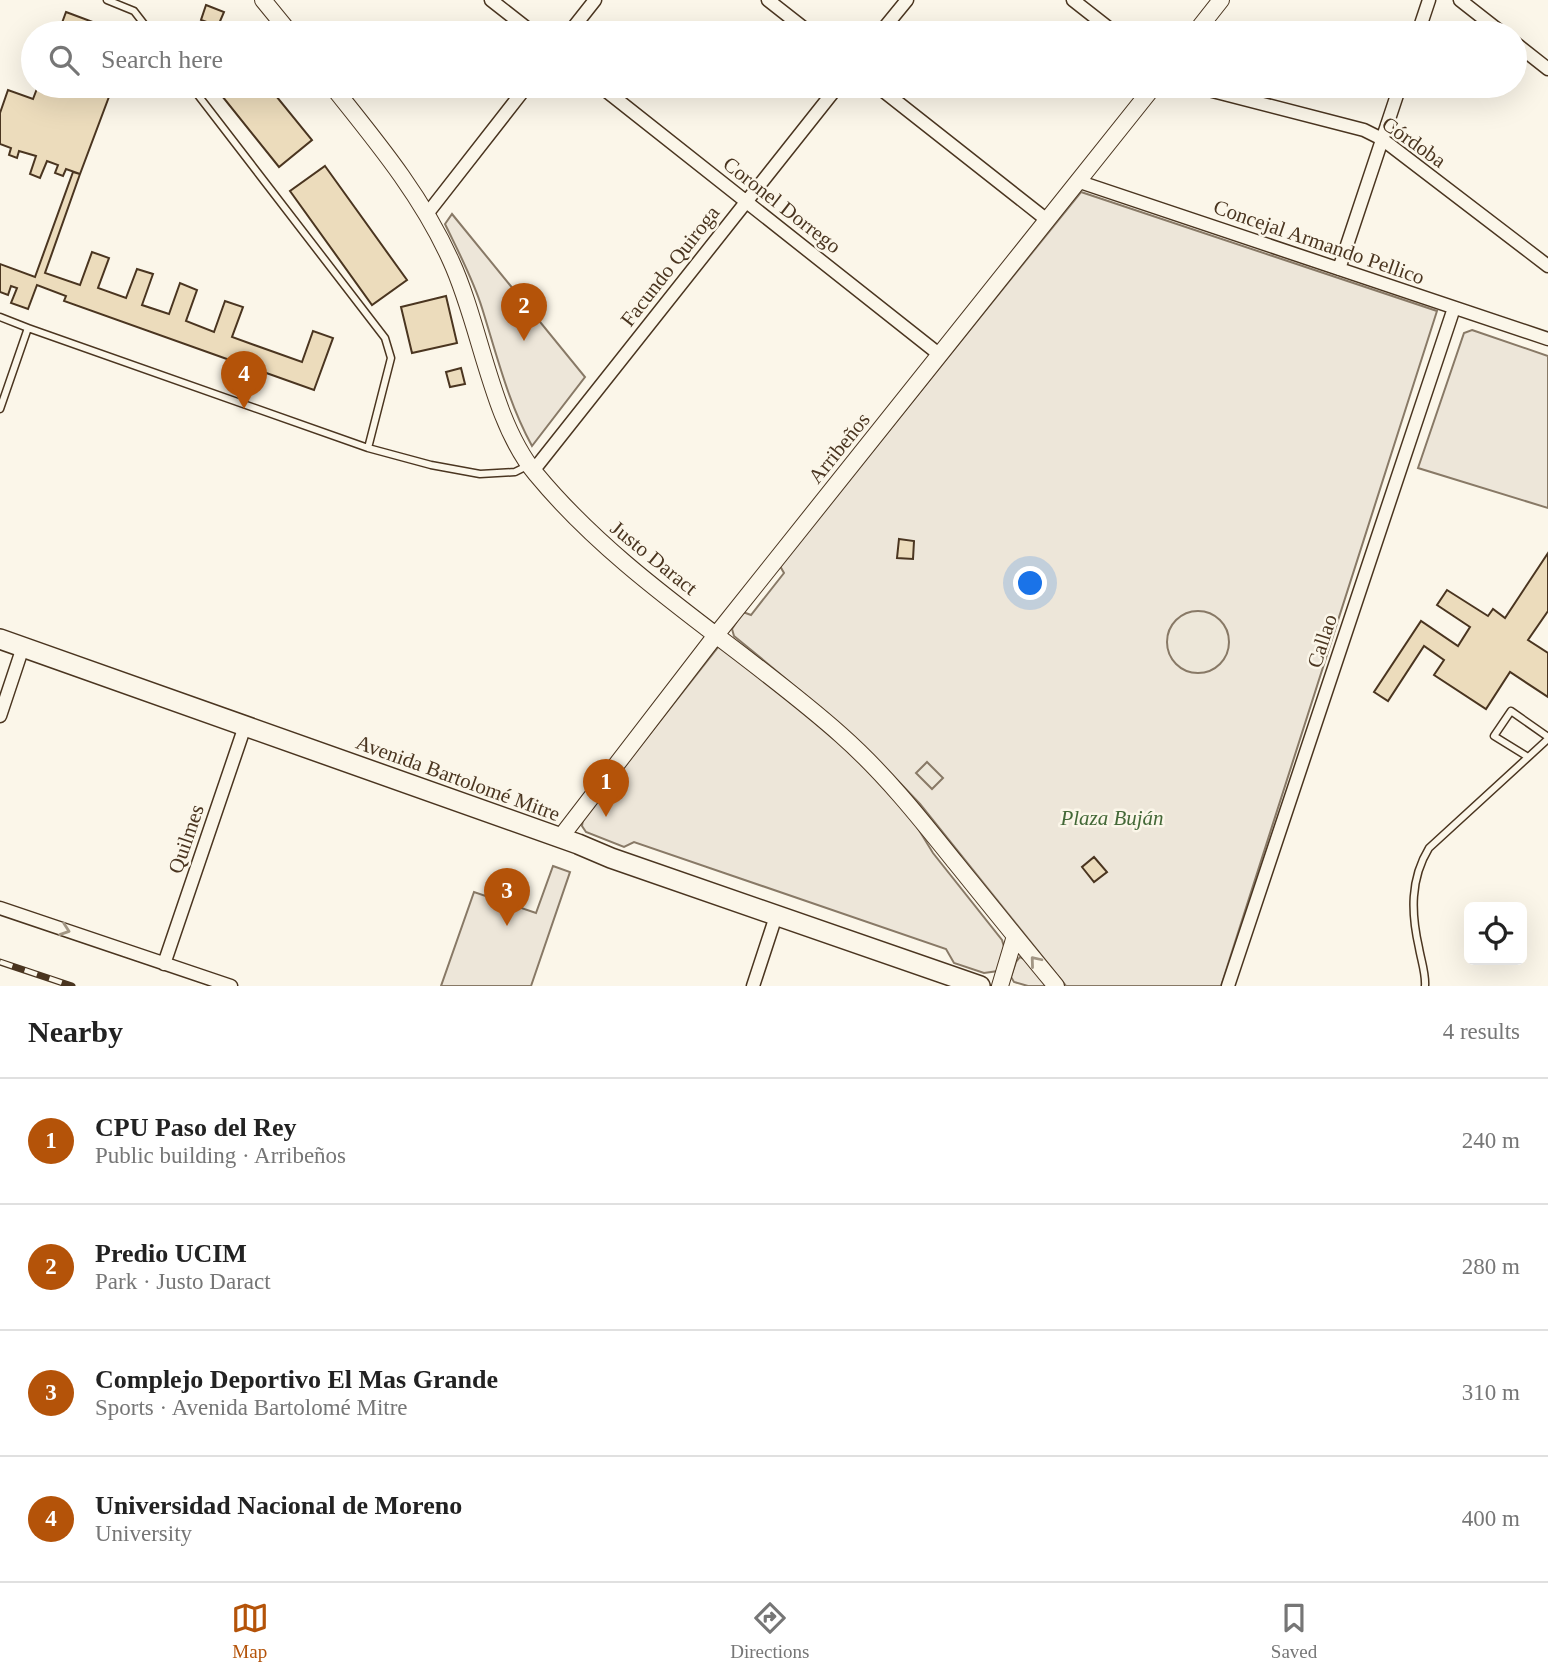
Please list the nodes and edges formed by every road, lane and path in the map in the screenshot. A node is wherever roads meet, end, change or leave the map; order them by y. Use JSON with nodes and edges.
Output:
{"nodes":[{"id":1,"x":107,"y":0,"type":"edge"},
{"id":2,"x":263,"y":0,"type":"edge"},
{"id":3,"x":491,"y":0,"type":"edge"},
{"id":4,"x":595,"y":0,"type":"edge"},
{"id":5,"x":768,"y":0,"type":"edge"},
{"id":6,"x":907,"y":0,"type":"edge"},
{"id":7,"x":1073,"y":0,"type":"edge"},
{"id":8,"x":1222,"y":0,"type":"edge"},
{"id":9,"x":1429,"y":0,"type":"edge"},
{"id":10,"x":1461,"y":0,"type":"edge"},
{"id":11,"x":142,"y":21,"type":"edge"},
{"id":12,"x":280,"y":21,"type":"edge"},
{"id":13,"x":518,"y":21,"type":"edge"},
{"id":14,"x":578,"y":21,"type":"edge"},
{"id":15,"x":795,"y":21,"type":"edge"},
{"id":16,"x":890,"y":21,"type":"edge"},
{"id":17,"x":1100,"y":21,"type":"edge"},
{"id":18,"x":1205,"y":21,"type":"edge"},
{"id":19,"x":1422,"y":21,"type":"edge"},
{"id":20,"x":1487,"y":21,"type":"edge"},
{"id":21,"x":1527,"y":52,"type":"edge"},
{"id":22,"x":1548,"y":69,"type":"edge"},
{"id":23,"x":200,"y":98,"type":"edge"},
{"id":24,"x":341,"y":98,"type":"edge"},
{"id":25,"x":518,"y":98,"type":"edge"},
{"id":26,"x":615,"y":98,"type":"edge"},
{"id":27,"x":828,"y":98,"type":"edge"},
{"id":28,"x":892,"y":98,"type":"edge"},
{"id":29,"x":1144,"y":98,"type":"edge"},
{"id":30,"x":1240,"y":98,"type":"edge"},
{"id":31,"x":1396,"y":98,"type":"edge"},
{"id":32,"x":1381,"y":139,"type":"junction"},
{"id":33,"x":1077,"y":181,"type":"junction"},
{"id":34,"x":746,"y":201,"type":"junction"},
{"id":35,"x":427,"y":214,"type":"junction"},
{"id":36,"x":1046,"y":220,"type":"junction"},
{"id":37,"x":1548,"y":267,"type":"edge"},
{"id":38,"x":1339,"y":269,"type":"junction"},
{"id":39,"x":1454,"y":308,"type":"junction"},
{"id":40,"x":0,"y":317,"type":"edge"},
{"id":41,"x":28,"y":328,"type":"junction"},
{"id":42,"x":1548,"y":339,"type":"edge"},
{"id":43,"x":940,"y":355,"type":"junction"},
{"id":44,"x":0,"y":409,"type":"edge"},
{"id":45,"x":368,"y":448,"type":"junction"},
{"id":46,"x":532,"y":468,"type":"junction"},
{"id":47,"x":716,"y":635,"type":"junction"},
{"id":48,"x":0,"y":639,"type":"edge"},
{"id":49,"x":23,"y":647,"type":"junction"},
{"id":50,"x":0,"y":716,"type":"edge"},
{"id":51,"x":245,"y":726,"type":"junction"},
{"id":52,"x":1548,"y":738,"type":"edge"},
{"id":53,"x":1528,"y":757,"type":"junction"},
{"id":54,"x":561,"y":838,"type":"junction"},
{"id":55,"x":0,"y":908,"type":"edge"},
{"id":56,"x":776,"y":916,"type":"junction"},
{"id":57,"x":1015,"y":936,"type":"junction"},
{"id":58,"x":164,"y":964,"type":"junction"},
{"id":59,"x":231,"y":986,"type":"edge"},
{"id":60,"x":752,"y":986,"type":"edge"},
{"id":61,"x":980,"y":986,"type":"edge"},
{"id":62,"x":1000,"y":986,"type":"edge"},
{"id":63,"x":1056,"y":986,"type":"edge"},
{"id":64,"x":1228,"y":986,"type":"edge"},
{"id":65,"x":1425,"y":986,"type":"edge"}],
"edges":[{"from":1,"to":11,"type":"lane"},
{"from":2,"to":12,"type":"street"},
{"from":3,"to":13,"type":"street"},
{"from":4,"to":14,"type":"street"},
{"from":5,"to":15,"type":"street"},
{"from":6,"to":16,"type":"street"},
{"from":7,"to":17,"type":"street"},
{"from":8,"to":18,"type":"street"},
{"from":9,"to":19,"type":"street"},
{"from":10,"to":20,"type":"street"},
{"from":21,"to":22,"type":"street"},
{"from":23,"to":45,"type":"lane"},
{"from":24,"to":35,"type":"street","name":"Justo Daract"},
{"from":25,"to":35,"type":"street"},
{"from":26,"to":34,"type":"street","name":"Coronel Dorrego"},
{"from":27,"to":34,"type":"street","name":"Facundo Quiroga"},
{"from":28,"to":36,"type":"street"},
{"from":29,"to":33,"type":"street","name":"Arribeños"},
{"from":30,"to":32,"type":"street","name":"Córdoba"},
{"from":31,"to":32,"type":"street"},
{"from":32,"to":37,"type":"street","name":"Córdoba"},
{"from":32,"to":38,"type":"street"},
{"from":33,"to":36,"type":"street","name":"Arribeños"},
{"from":33,"to":38,"type":"street","name":"Concejal Armando Pellico"},
{"from":34,"to":43,"type":"street","name":"Coronel Dorrego"},
{"from":34,"to":46,"type":"street","name":"Facundo Quiroga"},
{"from":35,"to":46,"type":"street","name":"Justo Daract"},
{"from":36,"to":43,"type":"street","name":"Arribeños"},
{"from":38,"to":39,"type":"street","name":"Concejal Armando Pellico"},
{"from":39,"to":42,"type":"street","name":"Concejal Armando Pellico"},
{"from":39,"to":64,"type":"street","name":"Callao"},
{"from":40,"to":41,"type":"lane"},
{"from":41,"to":44,"type":"lane"},
{"from":41,"to":45,"type":"lane"},
{"from":43,"to":47,"type":"street","name":"Arribeños"},
{"from":45,"to":46,"type":"lane"},
{"from":46,"to":47,"type":"street","name":"Justo Daract"},
{"from":47,"to":54,"type":"street","name":"Arribeños"},
{"from":47,"to":57,"type":"street","name":"Justo Daract"},
{"from":48,"to":49,"type":"main road","name":"Avenida Bartolomé Mitre"},
{"from":49,"to":50,"type":"street"},
{"from":49,"to":51,"type":"main road","name":"Avenida Bartolomé Mitre"},
{"from":51,"to":54,"type":"main road","name":"Avenida Bartolomé Mitre"},
{"from":51,"to":58,"type":"street","name":"Quilmes"},
{"from":52,"to":53,"type":"lane"},
{"from":52,"to":53,"type":"lane"},
{"from":53,"to":65,"type":"lane"},
{"from":54,"to":56,"type":"main road","name":"Avenida Bartolomé Mitre"},
{"from":55,"to":58,"type":"street","one_way":true},
{"from":56,"to":60,"type":"street"},
{"from":56,"to":61,"type":"main road","name":"Avenida Bartolomé Mitre"},
{"from":57,"to":62,"type":"street"},
{"from":63,"to":57,"type":"street","name":"Justo Daract","one_way":true},
{"from":58,"to":59,"type":"street"}]}
